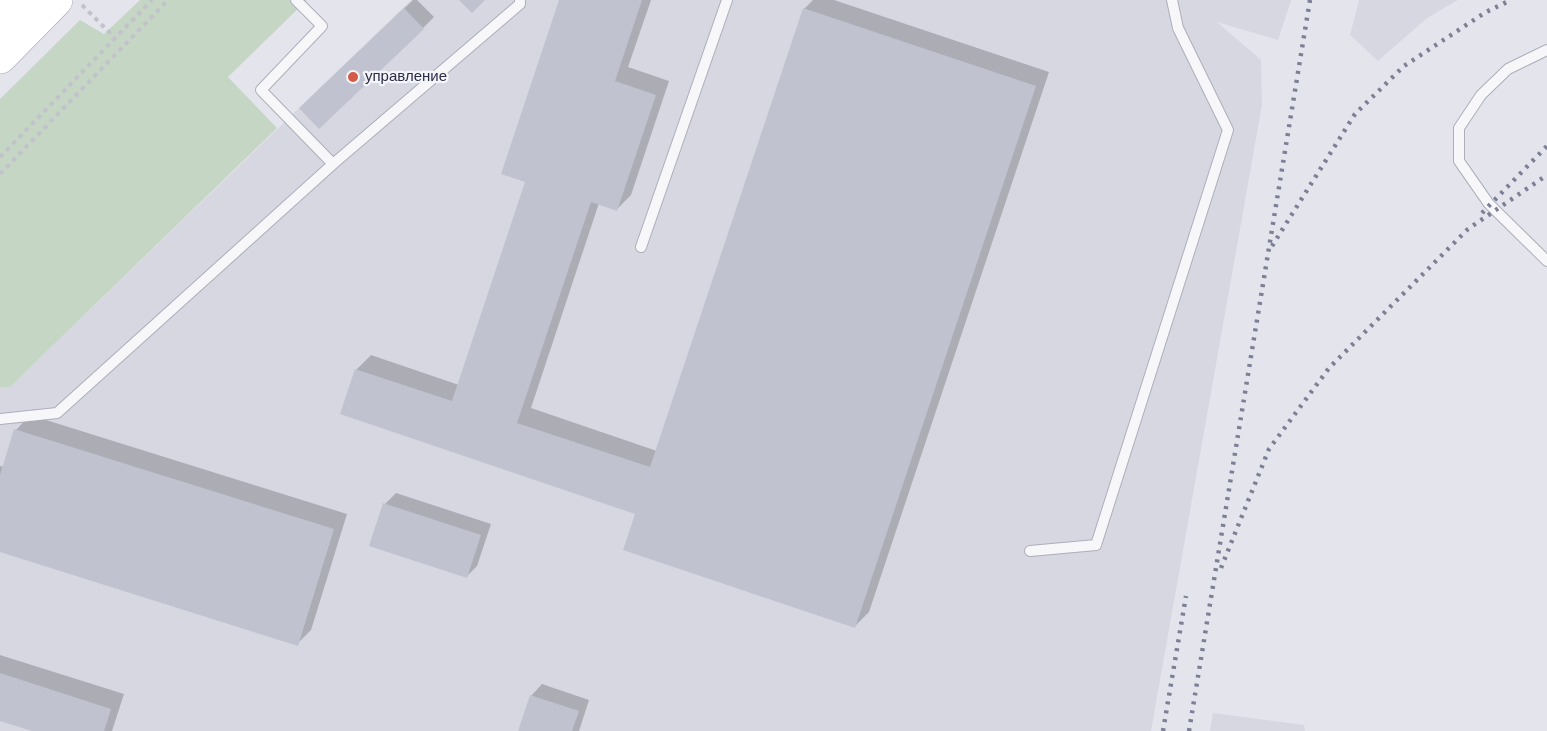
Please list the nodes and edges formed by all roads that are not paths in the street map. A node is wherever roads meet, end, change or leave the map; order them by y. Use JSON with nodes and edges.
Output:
{"nodes":[{"id":1,"x":19,"y":0,"type":"edge"},
{"id":2,"x":56,"y":0,"type":"edge"},
{"id":3,"x":296,"y":0,"type":"edge"},
{"id":4,"x":520,"y":0,"type":"edge"},
{"id":5,"x":727,"y":0,"type":"edge"},
{"id":6,"x":1172,"y":0,"type":"edge"},
{"id":7,"x":0,"y":19,"type":"edge"},
{"id":8,"x":1547,"y":50,"type":"edge"},
{"id":9,"x":0,"y":57,"type":"edge"},
{"id":10,"x":333,"y":164,"type":"junction"},
{"id":11,"x":641,"y":247,"type":"dead end"},
{"id":12,"x":1547,"y":261,"type":"edge"},
{"id":13,"x":0,"y":419,"type":"edge"},
{"id":14,"x":1030,"y":551,"type":"dead end"}],
"edges":[{"from":1,"to":7,"type":"main road"},
{"from":2,"to":9,"type":"main road"},
{"from":3,"to":10,"type":"lane"},
{"from":4,"to":10,"type":"lane"},
{"from":5,"to":11,"type":"lane"},
{"from":6,"to":14,"type":"lane"},
{"from":8,"to":12,"type":"lane"},
{"from":10,"to":13,"type":"lane"}]}
